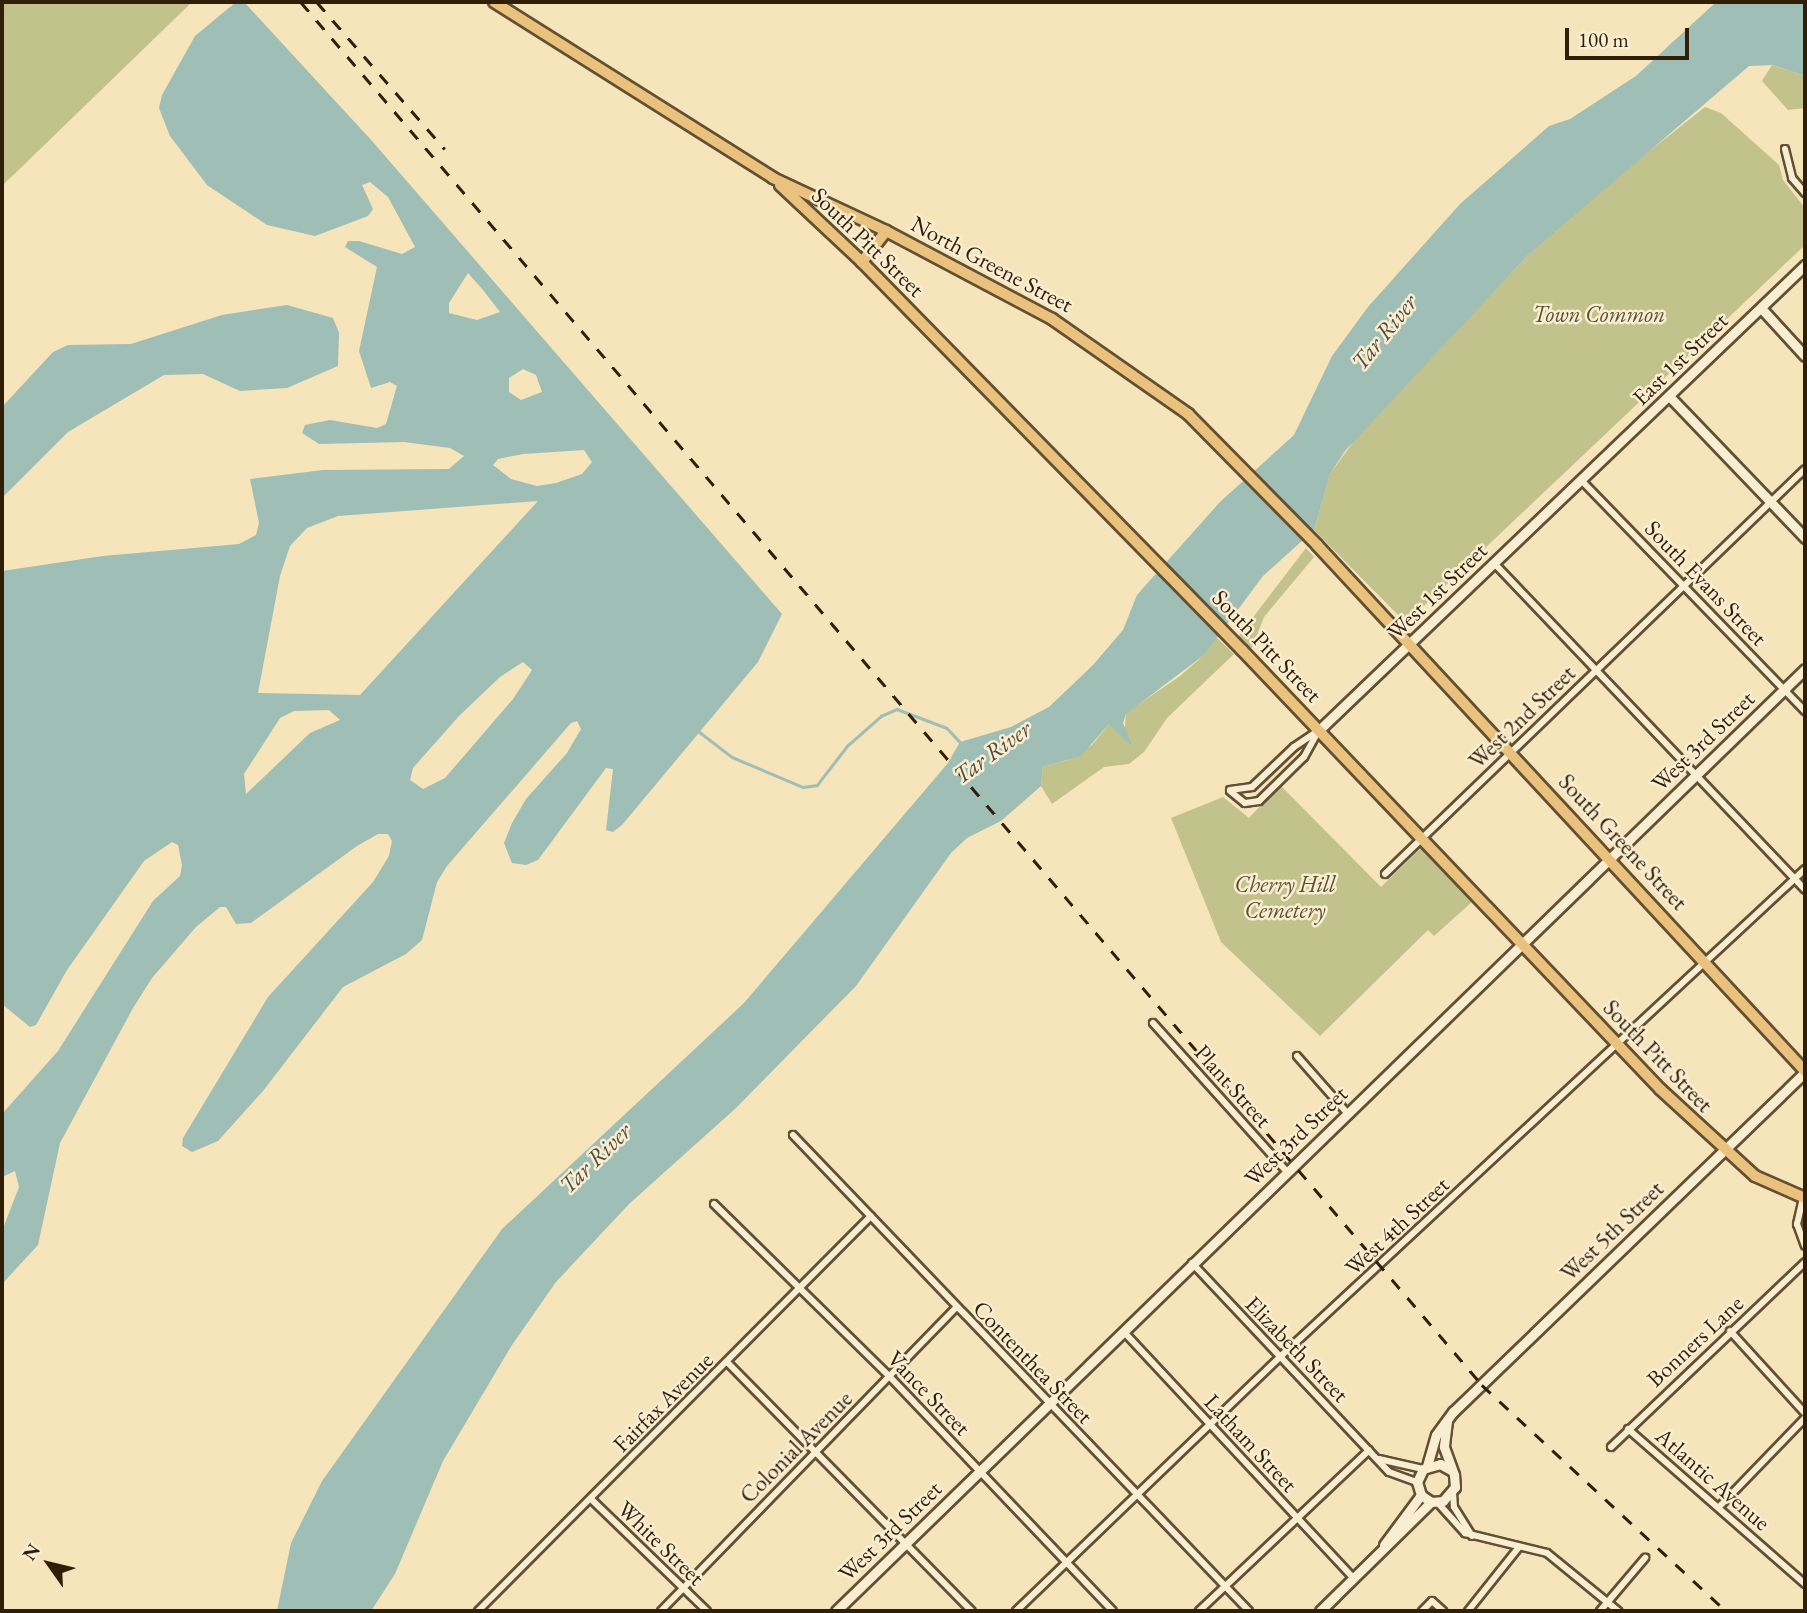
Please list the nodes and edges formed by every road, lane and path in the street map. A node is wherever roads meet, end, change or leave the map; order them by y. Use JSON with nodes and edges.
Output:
{"nodes":[{"id":1,"x":494,"y":2,"type":"edge"},
{"id":2,"x":1785,"y":149,"type":"dead end"},
{"id":3,"x":773,"y":178,"type":"junction"},
{"id":4,"x":1805,"y":193,"type":"edge"},
{"id":5,"x":886,"y":231,"type":"junction"},
{"id":6,"x":862,"y":262,"type":"junction"},
{"id":7,"x":1805,"y":265,"type":"edge"},
{"id":8,"x":1761,"y":308,"type":"junction"},
{"id":9,"x":1805,"y":356,"type":"edge"},
{"id":10,"x":1669,"y":396,"type":"junction"},
{"id":11,"x":1805,"y":469,"type":"edge"},
{"id":12,"x":1581,"y":480,"type":"junction"},
{"id":13,"x":1771,"y":501,"type":"junction"},
{"id":14,"x":1805,"y":538,"type":"edge"},
{"id":15,"x":1494,"y":563,"type":"junction"},
{"id":16,"x":1684,"y":585,"type":"junction"},
{"id":17,"x":1409,"y":644,"type":"junction"},
{"id":18,"x":1805,"y":669,"type":"edge"},
{"id":19,"x":1595,"y":670,"type":"junction"},
{"id":20,"x":1784,"y":690,"type":"junction"},
{"id":21,"x":1805,"y":711,"type":"edge"},
{"id":22,"x":1319,"y":730,"type":"junction"},
{"id":23,"x":1510,"y":752,"type":"junction"},
{"id":24,"x":1280,"y":761,"type":"junction"},
{"id":25,"x":1291,"y":771,"type":"junction"},
{"id":26,"x":1696,"y":775,"type":"junction"},
{"id":27,"x":1250,"y":788,"type":"junction"},
{"id":28,"x":1250,"y":803,"type":"junction"},
{"id":29,"x":1422,"y":838,"type":"junction"},
{"id":30,"x":1609,"y":859,"type":"junction"},
{"id":31,"x":1805,"y":869,"type":"edge"},
{"id":32,"x":1385,"y":874,"type":"dead end"},
{"id":33,"x":1795,"y":879,"type":"junction"},
{"id":34,"x":1805,"y":890,"type":"edge"},
{"id":35,"x":1523,"y":943,"type":"junction"},
{"id":36,"x":1705,"y":961,"type":"junction"},
{"id":37,"x":1153,"y":1023,"type":"dead end"},
{"id":38,"x":1616,"y":1044,"type":"junction"},
{"id":39,"x":1297,"y":1056,"type":"dead end"},
{"id":40,"x":1805,"y":1072,"type":"edge"},
{"id":41,"x":1347,"y":1113,"type":"junction"},
{"id":42,"x":793,"y":1135,"type":"dead end"},
{"id":43,"x":1722,"y":1151,"type":"junction"},
{"id":44,"x":1287,"y":1172,"type":"junction"},
{"id":45,"x":1804,"y":1198,"type":"edge"},
{"id":46,"x":714,"y":1204,"type":"dead end"},
{"id":47,"x":871,"y":1216,"type":"junction"},
{"id":48,"x":1805,"y":1246,"type":"edge"},
{"id":49,"x":1805,"y":1262,"type":"edge"},
{"id":50,"x":1192,"y":1264,"type":"junction"},
{"id":51,"x":801,"y":1287,"type":"junction"},
{"id":52,"x":957,"y":1307,"type":"junction"},
{"id":53,"x":1730,"y":1331,"type":"junction"},
{"id":54,"x":1124,"y":1332,"type":"junction"},
{"id":55,"x":1281,"y":1356,"type":"junction"},
{"id":56,"x":727,"y":1362,"type":"junction"},
{"id":57,"x":890,"y":1377,"type":"junction"},
{"id":58,"x":1050,"y":1404,"type":"junction"},
{"id":59,"x":1805,"y":1415,"type":"edge"},
{"id":60,"x":1447,"y":1419,"type":"junction"},
{"id":61,"x":1210,"y":1425,"type":"junction"},
{"id":62,"x":1628,"y":1429,"type":"junction"},
{"id":63,"x":1611,"y":1447,"type":"dead end"},
{"id":64,"x":1370,"y":1450,"type":"junction"},
{"id":65,"x":815,"y":1452,"type":"junction"},
{"id":66,"x":1377,"y":1458,"type":"junction"},
{"id":67,"x":1425,"y":1467,"type":"junction"},
{"id":68,"x":1451,"y":1470,"type":"junction"},
{"id":69,"x":980,"y":1471,"type":"junction"},
{"id":70,"x":1417,"y":1482,"type":"junction"},
{"id":71,"x":1453,"y":1493,"type":"junction"},
{"id":72,"x":1421,"y":1494,"type":"junction"},
{"id":73,"x":1137,"y":1496,"type":"junction"},
{"id":74,"x":591,"y":1499,"type":"junction"},
{"id":75,"x":1434,"y":1502,"type":"junction"},
{"id":76,"x":1719,"y":1507,"type":"junction"},
{"id":77,"x":1297,"y":1519,"type":"junction"},
{"id":78,"x":1472,"y":1536,"type":"junction"},
{"id":79,"x":904,"y":1542,"type":"junction"},
{"id":80,"x":1383,"y":1547,"type":"junction"},
{"id":81,"x":1519,"y":1547,"type":"junction"},
{"id":82,"x":1646,"y":1558,"type":"dead end"},
{"id":83,"x":1065,"y":1561,"type":"junction"},
{"id":84,"x":1353,"y":1578,"type":"junction"},
{"id":85,"x":1805,"y":1584,"type":"edge"},
{"id":86,"x":1225,"y":1587,"type":"junction"},
{"id":87,"x":684,"y":1588,"type":"junction"},
{"id":88,"x":1608,"y":1602,"type":"junction"},
{"id":89,"x":478,"y":1611,"type":"edge"},
{"id":90,"x":661,"y":1611,"type":"edge"},
{"id":91,"x":706,"y":1611,"type":"edge"},
{"id":92,"x":836,"y":1611,"type":"edge"},
{"id":93,"x":972,"y":1611,"type":"edge"},
{"id":94,"x":1016,"y":1611,"type":"edge"},
{"id":95,"x":1113,"y":1611,"type":"edge"},
{"id":96,"x":1199,"y":1611,"type":"edge"},
{"id":97,"x":1249,"y":1611,"type":"edge"},
{"id":98,"x":1320,"y":1611,"type":"edge"},
{"id":99,"x":1422,"y":1611,"type":"edge"},
{"id":100,"x":1443,"y":1611,"type":"edge"},
{"id":101,"x":1468,"y":1611,"type":"edge"},
{"id":102,"x":1600,"y":1611,"type":"edge"},
{"id":103,"x":1618,"y":1611,"type":"edge"}],
"edges":[{"from":1,"to":3,"type":"main road","name":"North Greene Street"},
{"from":2,"to":4,"type":"street"},
{"from":3,"to":5,"type":"main road","name":"North Greene Street"},
{"from":3,"to":6,"type":"main road","name":"South Pitt Street"},
{"from":5,"to":6,"type":"main road"},
{"from":5,"to":17,"type":"main road","name":"North Greene Street"},
{"from":6,"to":22,"type":"main road","name":"South Pitt Street"},
{"from":7,"to":8,"type":"street","name":"East 1st Street"},
{"from":8,"to":9,"type":"street"},
{"from":8,"to":10,"type":"street","name":"East 1st Street"},
{"from":10,"to":12,"type":"street","name":"East 1st Street"},
{"from":10,"to":13,"type":"street"},
{"from":11,"to":13,"type":"street","name":"West 2nd Street"},
{"from":12,"to":15,"type":"street","name":"West 1st Street"},
{"from":12,"to":16,"type":"street","name":"South Evans Street"},
{"from":13,"to":14,"type":"street"},
{"from":13,"to":16,"type":"street","name":"West 2nd Street"},
{"from":15,"to":17,"type":"street","name":"West 1st Street"},
{"from":15,"to":19,"type":"street"},
{"from":16,"to":19,"type":"street","name":"West 2nd Street"},
{"from":16,"to":20,"type":"street","name":"South Evans Street"},
{"from":17,"to":22,"type":"street","name":"West 1st Street"},
{"from":17,"to":23,"type":"main road","name":"South Greene Street"},
{"from":18,"to":20,"type":"street","name":"West 3rd Street"},
{"from":19,"to":23,"type":"street","name":"West 2nd Street"},
{"from":19,"to":26,"type":"street"},
{"from":20,"to":21,"type":"street","name":"South Evans Street"},
{"from":20,"to":26,"type":"street","name":"West 3rd Street"},
{"from":22,"to":24,"type":"street"},
{"from":22,"to":25,"type":"street"},
{"from":22,"to":29,"type":"main road","name":"South Pitt Street"},
{"from":23,"to":29,"type":"street","name":"West 2nd Street"},
{"from":23,"to":30,"type":"main road","name":"South Greene Street"},
{"from":24,"to":25,"type":"street"},
{"from":24,"to":27,"type":"street"},
{"from":25,"to":28,"type":"street"},
{"from":26,"to":30,"type":"street","name":"West 3rd Street"},
{"from":26,"to":33,"type":"street"},
{"from":27,"to":28,"type":"street"},
{"from":27,"to":28,"type":"street"},
{"from":29,"to":32,"type":"street","name":"West 2nd Street"},
{"from":29,"to":35,"type":"main road","name":"South Pitt Street"},
{"from":30,"to":35,"type":"street","name":"West 3rd Street"},
{"from":30,"to":36,"type":"main road","name":"South Greene Street"},
{"from":31,"to":33,"type":"street","name":"West 4th Street"},
{"from":33,"to":34,"type":"street"},
{"from":33,"to":36,"type":"street","name":"West 4th Street"},
{"from":35,"to":38,"type":"main road","name":"South Pitt Street"},
{"from":35,"to":41,"type":"street","name":"West 3rd Street"},
{"from":36,"to":38,"type":"street","name":"West 4th Street"},
{"from":36,"to":40,"type":"main road","name":"South Greene Street"},
{"from":37,"to":44,"type":"street","name":"Plant Street"},
{"from":38,"to":43,"type":"main road","name":"South Pitt Street"},
{"from":38,"to":55,"type":"street","name":"West 4th Street"},
{"from":39,"to":41,"type":"street"},
{"from":40,"to":43,"type":"street","name":"West 5th Street"},
{"from":41,"to":44,"type":"street","name":"West 3rd Street"},
{"from":42,"to":47,"type":"street","name":"Contenthea Street"},
{"from":43,"to":45,"type":"main road","name":"South Pitt Street"},
{"from":43,"to":60,"type":"street","name":"West 5th Street"},
{"from":44,"to":50,"type":"street","name":"West 3rd Street"},
{"from":45,"to":48,"type":"street"},
{"from":46,"to":51,"type":"street","name":"Vance Street"},
{"from":47,"to":51,"type":"street","name":"Fairfax Avenue"},
{"from":47,"to":52,"type":"street","name":"Contenthea Street"},
{"from":49,"to":53,"type":"street","name":"Bonners Lane"},
{"from":50,"to":54,"type":"street","name":"West 3rd Street"},
{"from":50,"to":55,"type":"street","name":"Elizabeth Street"},
{"from":51,"to":56,"type":"street","name":"Fairfax Avenue"},
{"from":51,"to":57,"type":"street","name":"Vance Street"},
{"from":52,"to":57,"type":"street","name":"Colonial Avenue"},
{"from":52,"to":58,"type":"street","name":"Contenthea Street"},
{"from":53,"to":59,"type":"street"},
{"from":53,"to":62,"type":"street","name":"Bonners Lane"},
{"from":54,"to":58,"type":"street","name":"West 3rd Street"},
{"from":54,"to":61,"type":"street","name":"Latham Street"},
{"from":55,"to":61,"type":"street","name":"West 4th Street"},
{"from":55,"to":64,"type":"street","name":"Elizabeth Street"},
{"from":56,"to":65,"type":"street"},
{"from":56,"to":74,"type":"street","name":"Fairfax Avenue"},
{"from":57,"to":65,"type":"street","name":"Colonial Avenue"},
{"from":57,"to":69,"type":"street","name":"Vance Street"},
{"from":58,"to":69,"type":"street","name":"West 3rd Street"},
{"from":58,"to":73,"type":"street","name":"Contenthea Street"},
{"from":59,"to":76,"type":"street"},
{"from":60,"to":67,"type":"street","name":"West 5th Street"},
{"from":60,"to":68,"type":"street"},
{"from":61,"to":73,"type":"street","name":"West 4th Street"},
{"from":61,"to":77,"type":"street","name":"Latham Street"},
{"from":62,"to":63,"type":"street","name":"Bonners Lane"},
{"from":62,"to":76,"type":"street","name":"Atlantic Avenue"},
{"from":64,"to":66,"type":"street","name":"Elizabeth Street"},
{"from":64,"to":77,"type":"street"},
{"from":65,"to":79,"type":"street"},
{"from":65,"to":87,"type":"street","name":"Colonial Avenue"},
{"from":66,"to":67,"type":"street"},
{"from":66,"to":70,"type":"street","name":"Elizabeth Street"},
{"from":67,"to":68,"type":"street"},
{"from":67,"to":70,"type":"street"},
{"from":68,"to":71,"type":"street"},
{"from":69,"to":79,"type":"street","name":"West 3rd Street"},
{"from":69,"to":83,"type":"street","name":"Vance Street"},
{"from":70,"to":72,"type":"street"},
{"from":71,"to":75,"type":"street"},
{"from":71,"to":78,"type":"street"},
{"from":72,"to":75,"type":"street"},
{"from":72,"to":80,"type":"street"},
{"from":73,"to":83,"type":"street","name":"West 4th Street"},
{"from":73,"to":86,"type":"street","name":"Contenthea Street"},
{"from":74,"to":87,"type":"street","name":"White Street"},
{"from":74,"to":89,"type":"street","name":"Fairfax Avenue"},
{"from":75,"to":78,"type":"street"},
{"from":75,"to":80,"type":"street"},
{"from":76,"to":85,"type":"street","name":"Atlantic Avenue"},
{"from":77,"to":84,"type":"street","name":"Latham Street"},
{"from":77,"to":86,"type":"street"},
{"from":78,"to":81,"type":"street"},
{"from":79,"to":92,"type":"street","name":"West 3rd Street"},
{"from":79,"to":93,"type":"street"},
{"from":80,"to":84,"type":"street"},
{"from":81,"to":88,"type":"street"},
{"from":81,"to":101,"type":"street"},
{"from":82,"to":88,"type":"street"},
{"from":83,"to":94,"type":"street","name":"West 4th Street"},
{"from":83,"to":95,"type":"street","name":"Vance Street"},
{"from":84,"to":98,"type":"street"},
{"from":86,"to":96,"type":"street"},
{"from":86,"to":97,"type":"street","name":"Contenthea Street"},
{"from":87,"to":90,"type":"street","name":"Colonial Avenue"},
{"from":87,"to":91,"type":"street","name":"White Street"},
{"from":88,"to":102,"type":"street"},
{"from":88,"to":103,"type":"street"},
{"from":99,"to":100,"type":"street"}]}
